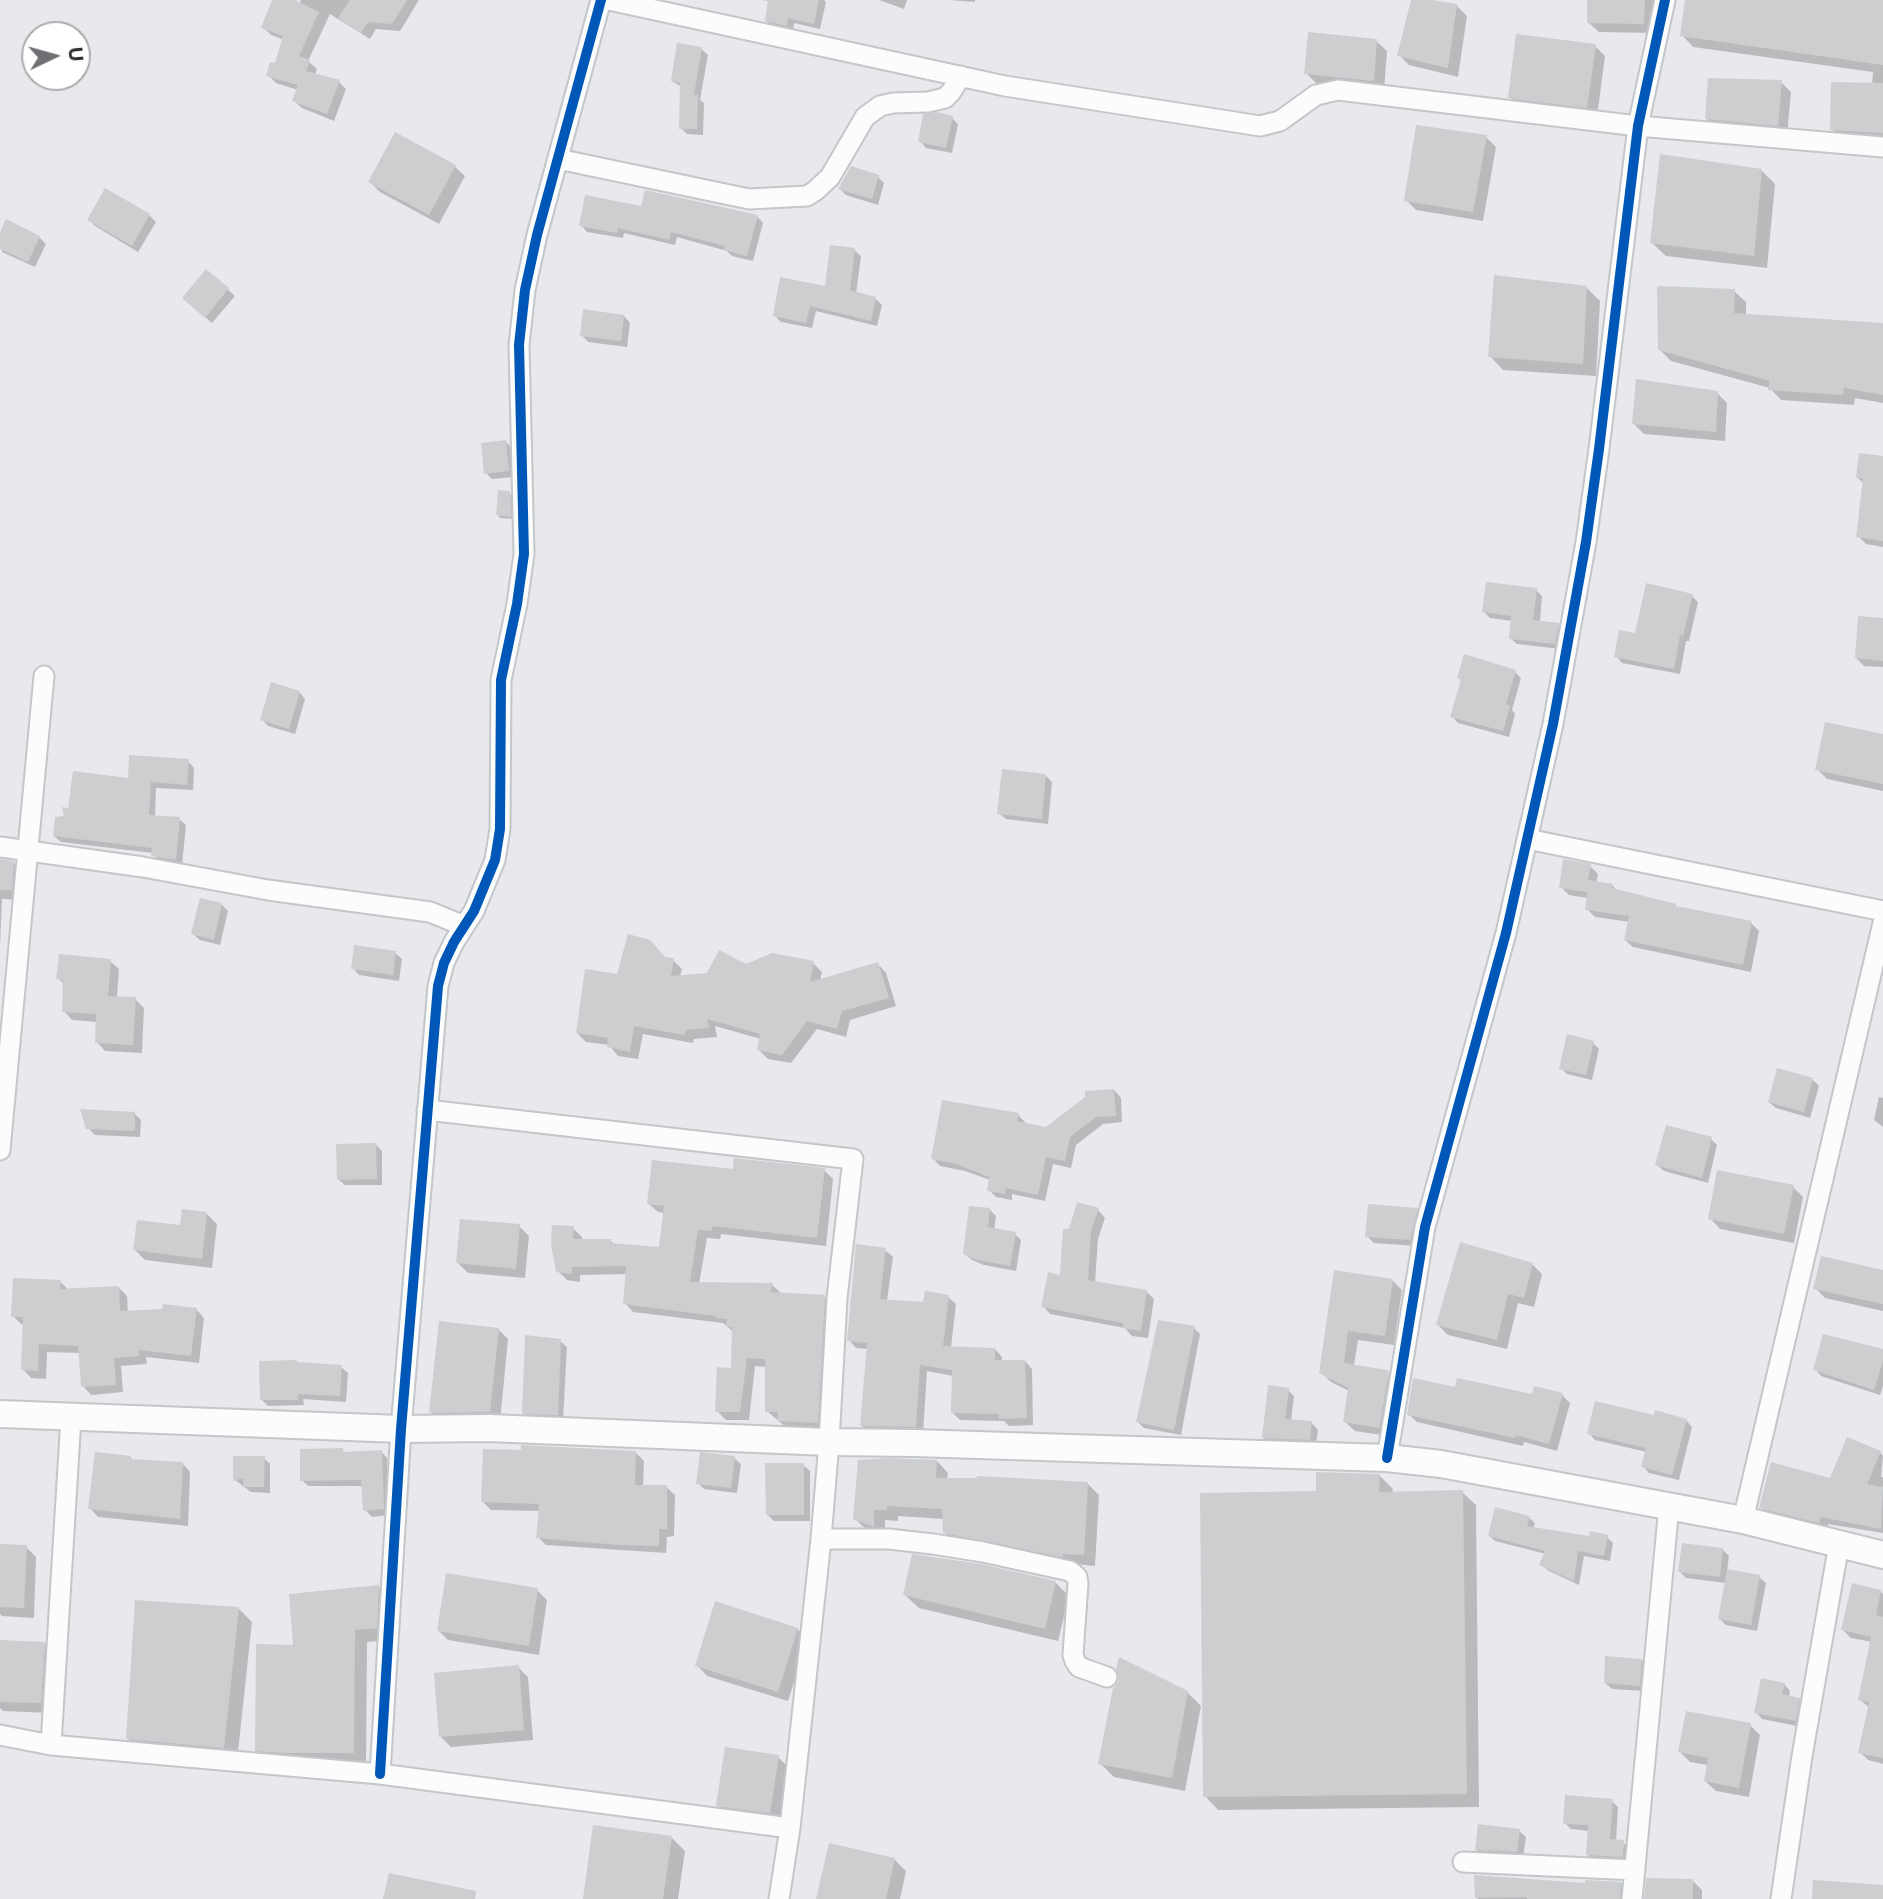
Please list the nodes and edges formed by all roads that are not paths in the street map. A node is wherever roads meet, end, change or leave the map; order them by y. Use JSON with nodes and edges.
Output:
{"nodes":[{"id":1,"x":601,"y":0,"type":"edge"},
{"id":2,"x":609,"y":0,"type":"edge"},
{"id":3,"x":1665,"y":0,"type":"edge"},
{"id":4,"x":961,"y":76,"type":"junction"},
{"id":5,"x":1638,"y":126,"type":"junction"},
{"id":6,"x":1883,"y":147,"type":"edge"},
{"id":7,"x":558,"y":159,"type":"junction"},
{"id":8,"x":44,"y":676,"type":"dead end"},
{"id":9,"x":1527,"y":839,"type":"junction"},
{"id":10,"x":0,"y":847,"type":"edge"},
{"id":11,"x":28,"y":851,"type":"junction"},
{"id":12,"x":1883,"y":911,"type":"edge"},
{"id":13,"x":1883,"y":923,"type":"edge"},
{"id":14,"x":464,"y":926,"type":"junction"},
{"id":15,"x":427,"y":1110,"type":"junction"},
{"id":16,"x":0,"y":1150,"type":"edge"},
{"id":17,"x":0,"y":1414,"type":"edge"},
{"id":18,"x":71,"y":1417,"type":"junction"},
{"id":19,"x":401,"y":1429,"type":"junction"},
{"id":20,"x":830,"y":1442,"type":"junction"},
{"id":21,"x":1387,"y":1458,"type":"junction"},
{"id":22,"x":1669,"y":1506,"type":"junction"},
{"id":23,"x":1743,"y":1520,"type":"junction"},
{"id":24,"x":821,"y":1539,"type":"junction"},
{"id":25,"x":1839,"y":1544,"type":"junction"},
{"id":26,"x":1883,"y":1555,"type":"edge"},
{"id":27,"x":1107,"y":1677,"type":"dead end"},
{"id":28,"x":0,"y":1735,"type":"edge"},
{"id":29,"x":51,"y":1745,"type":"junction"},
{"id":30,"x":380,"y":1774,"type":"junction"},
{"id":31,"x":790,"y":1828,"type":"junction"},
{"id":32,"x":1463,"y":1863,"type":"dead end"},
{"id":33,"x":1635,"y":1870,"type":"junction"},
{"id":34,"x":779,"y":1899,"type":"edge"},
{"id":35,"x":1632,"y":1899,"type":"edge"},
{"id":36,"x":1782,"y":1899,"type":"edge"}],
"edges":[{"from":1,"to":7,"type":"street"},
{"from":2,"to":4,"type":"street"},
{"from":3,"to":5,"type":"street"},
{"from":4,"to":5,"type":"street"},
{"from":4,"to":7,"type":"street"},
{"from":5,"to":6,"type":"street"},
{"from":5,"to":9,"type":"street"},
{"from":7,"to":14,"type":"street"},
{"from":8,"to":11,"type":"street"},
{"from":9,"to":12,"type":"street"},
{"from":9,"to":21,"type":"street"},
{"from":10,"to":11,"type":"street"},
{"from":11,"to":14,"type":"street"},
{"from":11,"to":16,"type":"street"},
{"from":13,"to":23,"type":"street"},
{"from":14,"to":15,"type":"street"},
{"from":15,"to":19,"type":"street"},
{"from":15,"to":20,"type":"street"},
{"from":17,"to":18,"type":"main road"},
{"from":18,"to":19,"type":"main road"},
{"from":18,"to":29,"type":"street"},
{"from":19,"to":20,"type":"main road"},
{"from":19,"to":30,"type":"street"},
{"from":20,"to":21,"type":"main road"},
{"from":20,"to":24,"type":"street"},
{"from":21,"to":22,"type":"main road"},
{"from":22,"to":23,"type":"main road"},
{"from":22,"to":33,"type":"street"},
{"from":23,"to":25,"type":"main road"},
{"from":24,"to":27,"type":"street"},
{"from":24,"to":31,"type":"street"},
{"from":25,"to":26,"type":"main road"},
{"from":25,"to":36,"type":"street"},
{"from":28,"to":29,"type":"street"},
{"from":29,"to":30,"type":"street"},
{"from":30,"to":31,"type":"street"},
{"from":31,"to":34,"type":"street"},
{"from":32,"to":33,"type":"street"},
{"from":33,"to":35,"type":"street"}]}
